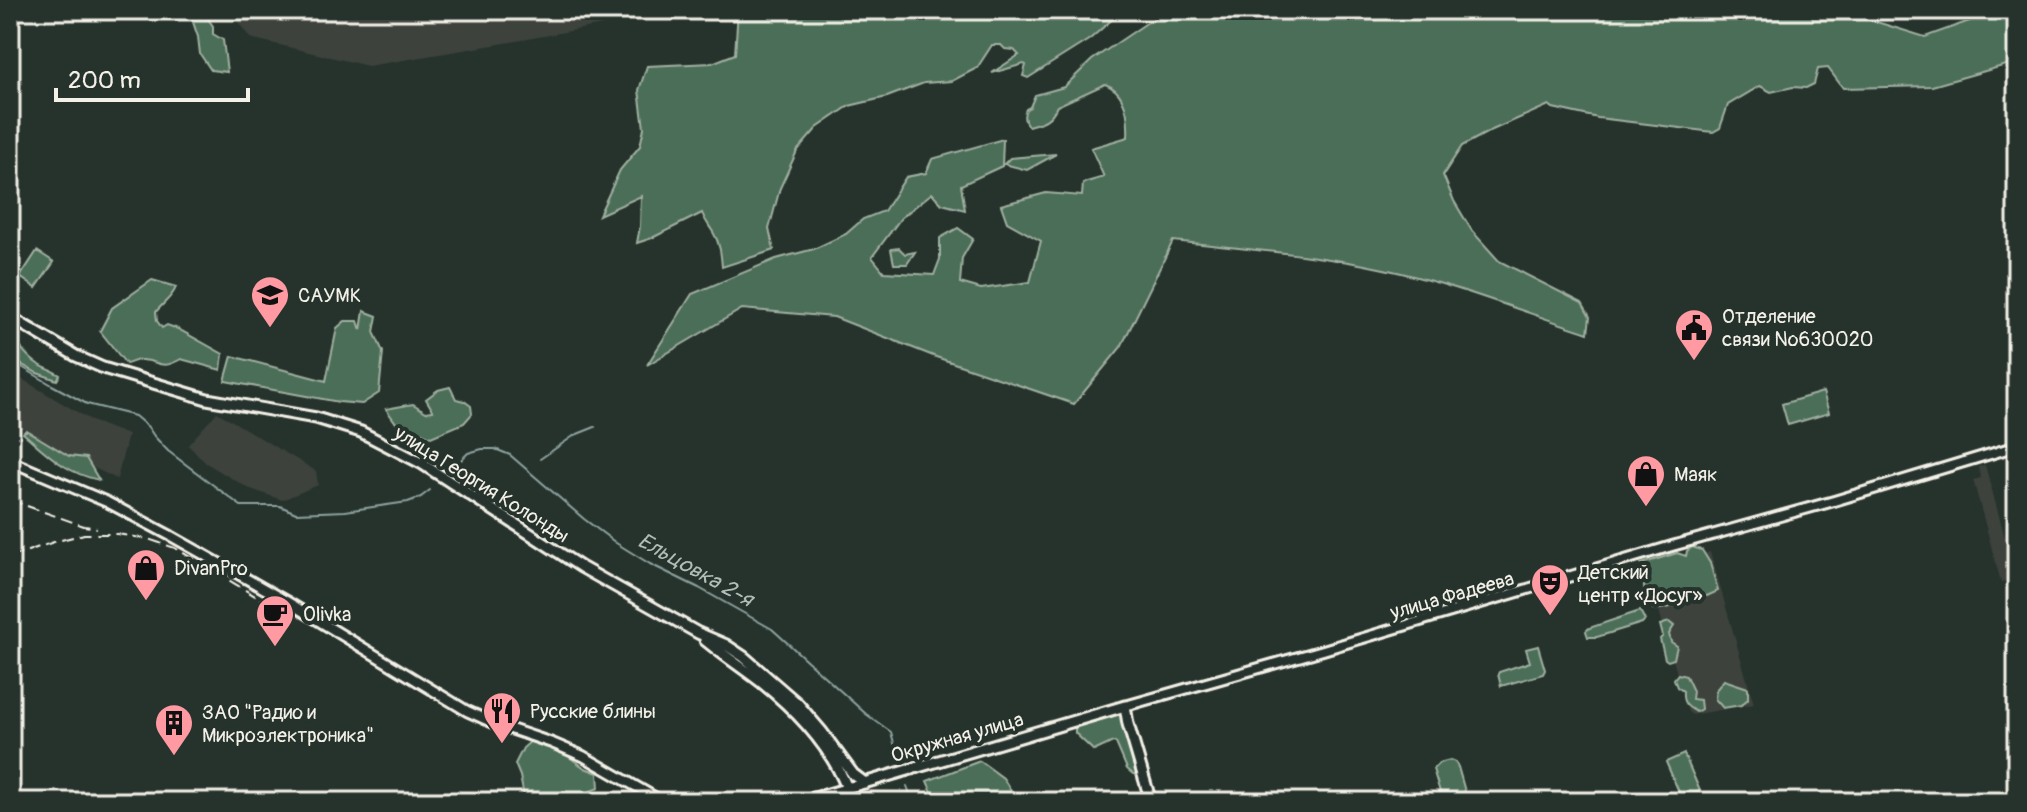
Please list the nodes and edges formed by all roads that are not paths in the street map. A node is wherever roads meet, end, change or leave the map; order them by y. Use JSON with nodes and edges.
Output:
{"nodes":[{"id":1,"x":11,"y":318,"type":"edge"},
{"id":2,"x":2017,"y":446,"type":"edge"},
{"id":3,"x":10,"y":461,"type":"edge"},
{"id":4,"x":698,"y":633,"type":"junction"},
{"id":5,"x":1125,"y":706,"type":"junction"},
{"id":6,"x":865,"y":783,"type":"junction"},
{"id":7,"x":847,"y":788,"type":"junction"},
{"id":8,"x":663,"y":802,"type":"edge"},
{"id":9,"x":799,"y":802,"type":"edge"},
{"id":10,"x":1151,"y":802,"type":"edge"}],
"edges":[{"from":1,"to":4,"type":"main road","name":"улица Георгия Колонды"},
{"from":2,"to":5,"type":"street","name":"улица Фадеева"},
{"from":3,"to":8,"type":"street"},
{"from":4,"to":6,"type":"main road","name":"улица Георгия Колонды"},
{"from":4,"to":7,"type":"main road","name":"улица Георгия Колонды"},
{"from":5,"to":6,"type":"main road","name":"Окружная улица"},
{"from":5,"to":10,"type":"main road"},
{"from":6,"to":7,"type":"main road","name":"Окружная улица"},
{"from":7,"to":9,"type":"street","name":"Окружная улица"}]}
